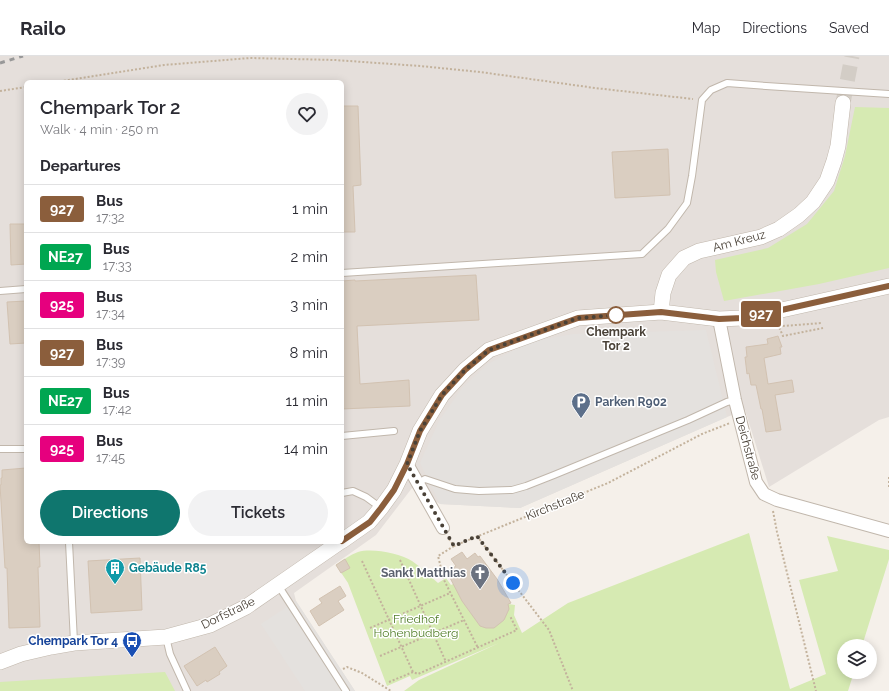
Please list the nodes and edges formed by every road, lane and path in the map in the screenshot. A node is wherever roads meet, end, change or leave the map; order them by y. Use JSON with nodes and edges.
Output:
{"nodes":[{"id":1,"x":70,"y":80,"type":"edge"},
{"id":2,"x":24,"y":87,"type":"edge"},
{"id":3,"x":0,"y":91,"type":"edge"},
{"id":4,"x":889,"y":94,"type":"edge"},
{"id":5,"x":702,"y":100,"type":"junction"},
{"id":6,"x":843,"y":103,"type":"tunnel mouth"},
{"id":7,"x":344,"y":273,"type":"edge"},
{"id":8,"x":889,"y":286,"type":"edge"},
{"id":9,"x":24,"y":290,"type":"edge"},
{"id":10,"x":0,"y":291,"type":"edge"},
{"id":11,"x":661,"y":312,"type":"junction"},
{"id":12,"x":768,"y":313,"type":"junction"},
{"id":13,"x":719,"y":319,"type":"junction"},
{"id":14,"x":822,"y":323,"type":"dead end"},
{"id":15,"x":778,"y":325,"type":"junction"},
{"id":16,"x":823,"y":328,"type":"dead end"},
{"id":17,"x":736,"y":400,"type":"junction"},
{"id":18,"x":741,"y":420,"type":"junction"},
{"id":19,"x":394,"y":431,"type":"dead end"},
{"id":20,"x":344,"y":436,"type":"edge"},
{"id":21,"x":0,"y":449,"type":"edge"},
{"id":22,"x":24,"y":449,"type":"edge"},
{"id":23,"x":407,"y":464,"type":"junction"},
{"id":24,"x":889,"y":477,"type":"edge"},
{"id":25,"x":418,"y":483,"type":"junction"},
{"id":26,"x":889,"y":487,"type":"edge"},
{"id":27,"x":344,"y":493,"type":"edge"},
{"id":28,"x":777,"y":500,"type":"junction"},
{"id":29,"x":381,"y":508,"type":"junction"},
{"id":30,"x":443,"y":528,"type":"joint"},
{"id":31,"x":889,"y":531,"type":"edge"},
{"id":32,"x":477,"y":536,"type":"junction"},
{"id":33,"x":344,"y":539,"type":"edge"},
{"id":34,"x":69,"y":544,"type":"edge"},
{"id":35,"x":336,"y":544,"type":"edge"},
{"id":36,"x":454,"y":546,"type":"junction"},
{"id":37,"x":400,"y":560,"type":"dead end"},
{"id":38,"x":362,"y":561,"type":"dead end"},
{"id":39,"x":278,"y":585,"type":"junction"},
{"id":40,"x":450,"y":593,"type":"junction"},
{"id":41,"x":421,"y":606,"type":"junction"},
{"id":42,"x":510,"y":616,"type":"dead end"},
{"id":43,"x":389,"y":620,"type":"junction"},
{"id":44,"x":464,"y":620,"type":"junction"},
{"id":45,"x":370,"y":628,"type":"dead end"},
{"id":46,"x":433,"y":633,"type":"junction"},
{"id":47,"x":166,"y":637,"type":"junction"},
{"id":48,"x":74,"y":643,"type":"junction"},
{"id":49,"x":402,"y":647,"type":"junction"},
{"id":50,"x":478,"y":648,"type":"junction"},
{"id":51,"x":380,"y":656,"type":"dead end"},
{"id":52,"x":0,"y":662,"type":"edge"},
{"id":53,"x":446,"y":662,"type":"junction"},
{"id":54,"x":413,"y":672,"type":"junction"},
{"id":55,"x":334,"y":673,"type":"junction"},
{"id":56,"x":389,"y":682,"type":"dead end"},
{"id":57,"x":187,"y":691,"type":"edge"},
{"id":58,"x":346,"y":691,"type":"edge"},
{"id":59,"x":391,"y":691,"type":"edge"},
{"id":60,"x":573,"y":691,"type":"edge"},
{"id":61,"x":816,"y":691,"type":"edge"}],
"edges":[{"from":1,"to":5,"type":"path"},
{"from":2,"to":3,"type":"path"},
{"from":4,"to":5,"type":"lane"},
{"from":5,"to":7,"type":"lane"},
{"from":6,"to":11,"type":"street","name":"Am Kreuz"},
{"from":8,"to":12,"type":"street","name":"Dorfstraße"},
{"from":9,"to":10,"type":"lane"},
{"from":11,"to":13,"type":"street","name":"Dorfstraße"},
{"from":11,"to":23,"type":"street","name":"Dorfstraße"},
{"from":12,"to":13,"type":"street","name":"Dorfstraße"},
{"from":12,"to":15,"type":"path"},
{"from":13,"to":17,"type":"street","name":"Deichstraße"},
{"from":14,"to":15,"type":"path"},
{"from":15,"to":16,"type":"path"},
{"from":17,"to":18,"type":"street","name":"Deichstraße"},
{"from":17,"to":25,"type":"lane"},
{"from":18,"to":28,"type":"street","name":"Deichstraße"},
{"from":18,"to":32,"type":"path","name":"Kirchstraße"},
{"from":19,"to":20,"type":"lane"},
{"from":21,"to":22,"type":"lane"},
{"from":23,"to":25,"type":"street"},
{"from":23,"to":29,"type":"street","name":"Dorfstraße"},
{"from":24,"to":26,"type":"path"},
{"from":25,"to":30,"type":"street"},
{"from":27,"to":29,"type":"lane"},
{"from":28,"to":31,"type":"street","name":"Deichstraße"},
{"from":28,"to":61,"type":"path"},
{"from":29,"to":33,"type":"street","name":"Dorfstraße"},
{"from":30,"to":36,"type":"path"},
{"from":32,"to":36,"type":"path","name":"Kirchstraße"},
{"from":32,"to":60,"type":"path"},
{"from":34,"to":48,"type":"lane"},
{"from":35,"to":39,"type":"street","name":"Dorfstraße"},
{"from":36,"to":40,"type":"path","name":"Kirchstraße"},
{"from":37,"to":41,"type":"path"},
{"from":38,"to":43,"type":"path"},
{"from":39,"to":47,"type":"street","name":"Dorfstraße"},
{"from":39,"to":55,"type":"lane"},
{"from":40,"to":41,"type":"path"},
{"from":40,"to":44,"type":"path"},
{"from":41,"to":43,"type":"path"},
{"from":41,"to":46,"type":"path"},
{"from":42,"to":50,"type":"path"},
{"from":43,"to":45,"type":"path"},
{"from":43,"to":49,"type":"path"},
{"from":44,"to":46,"type":"path"},
{"from":44,"to":50,"type":"path"},
{"from":46,"to":49,"type":"path"},
{"from":46,"to":53,"type":"path"},
{"from":47,"to":48,"type":"street","name":"Dorfstraße"},
{"from":47,"to":57,"type":"lane"},
{"from":48,"to":52,"type":"street","name":"Dorfstraße"},
{"from":49,"to":51,"type":"path"},
{"from":49,"to":54,"type":"path"},
{"from":50,"to":53,"type":"path"},
{"from":53,"to":54,"type":"path"},
{"from":54,"to":56,"type":"path"},
{"from":55,"to":58,"type":"lane"},
{"from":55,"to":59,"type":"path"}]}
